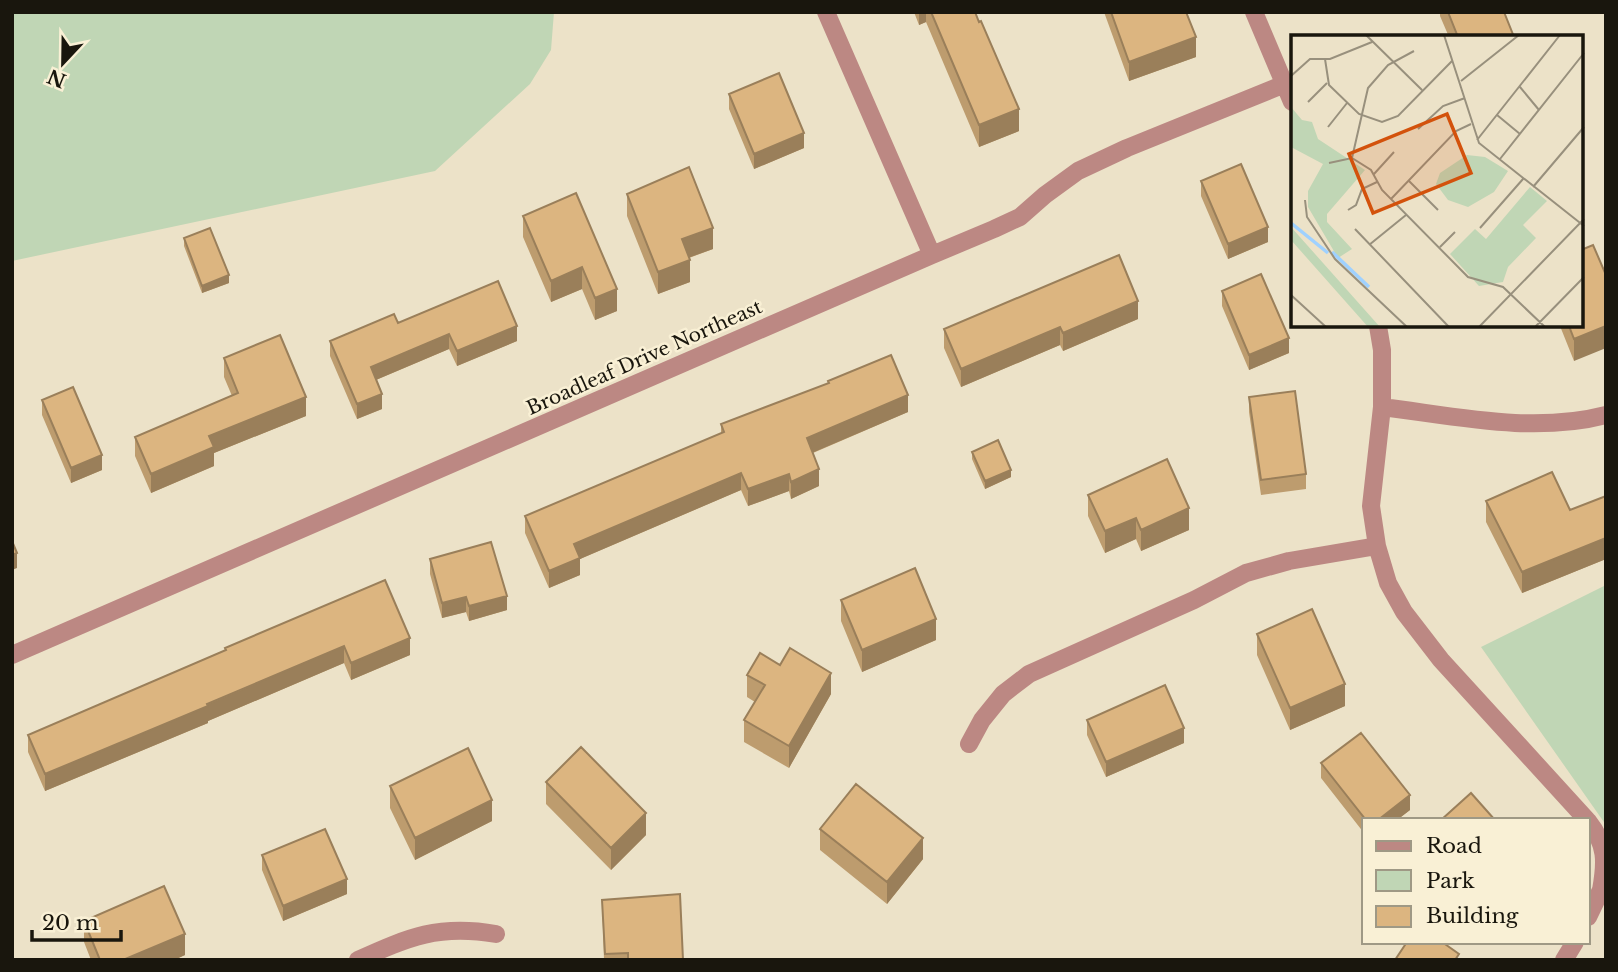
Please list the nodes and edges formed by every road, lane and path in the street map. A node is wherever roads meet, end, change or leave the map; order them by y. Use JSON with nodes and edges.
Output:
{"nodes":[{"id":1,"x":826,"y":12,"type":"edge"},
{"id":2,"x":1254,"y":12,"type":"edge"},
{"id":3,"x":1285,"y":84,"type":"junction"},
{"id":4,"x":1291,"y":98,"type":"edge"},
{"id":5,"x":932,"y":255,"type":"junction"},
{"id":6,"x":1378,"y":327,"type":"edge"},
{"id":7,"x":1382,"y":407,"type":"junction"},
{"id":8,"x":1606,"y":415,"type":"edge"},
{"id":9,"x":1377,"y":546,"type":"junction"},
{"id":10,"x":12,"y":655,"type":"edge"},
{"id":11,"x":969,"y":744,"type":"dead end"},
{"id":12,"x":1586,"y":818,"type":"edge"},
{"id":13,"x":1590,"y":824,"type":"edge"},
{"id":14,"x":1603,"y":891,"type":"edge"},
{"id":15,"x":1590,"y":914,"type":"edge"},
{"id":16,"x":496,"y":934,"type":"dead end"},
{"id":17,"x":1574,"y":944,"type":"edge"},
{"id":18,"x":358,"y":960,"type":"edge"},
{"id":19,"x":1564,"y":960,"type":"edge"}],
"edges":[{"from":1,"to":5,"type":"street"},
{"from":2,"to":3,"type":"street"},
{"from":3,"to":4,"type":"street"},
{"from":3,"to":5,"type":"street","name":"Broadleaf Drive Northeast"},
{"from":5,"to":10,"type":"street","name":"Broadleaf Drive Northeast"},
{"from":6,"to":7,"type":"street"},
{"from":7,"to":8,"type":"street"},
{"from":7,"to":9,"type":"street"},
{"from":9,"to":11,"type":"street"},
{"from":9,"to":12,"type":"street"},
{"from":13,"to":14,"type":"street"},
{"from":14,"to":15,"type":"street"},
{"from":16,"to":18,"type":"street"},
{"from":17,"to":19,"type":"street"}]}
